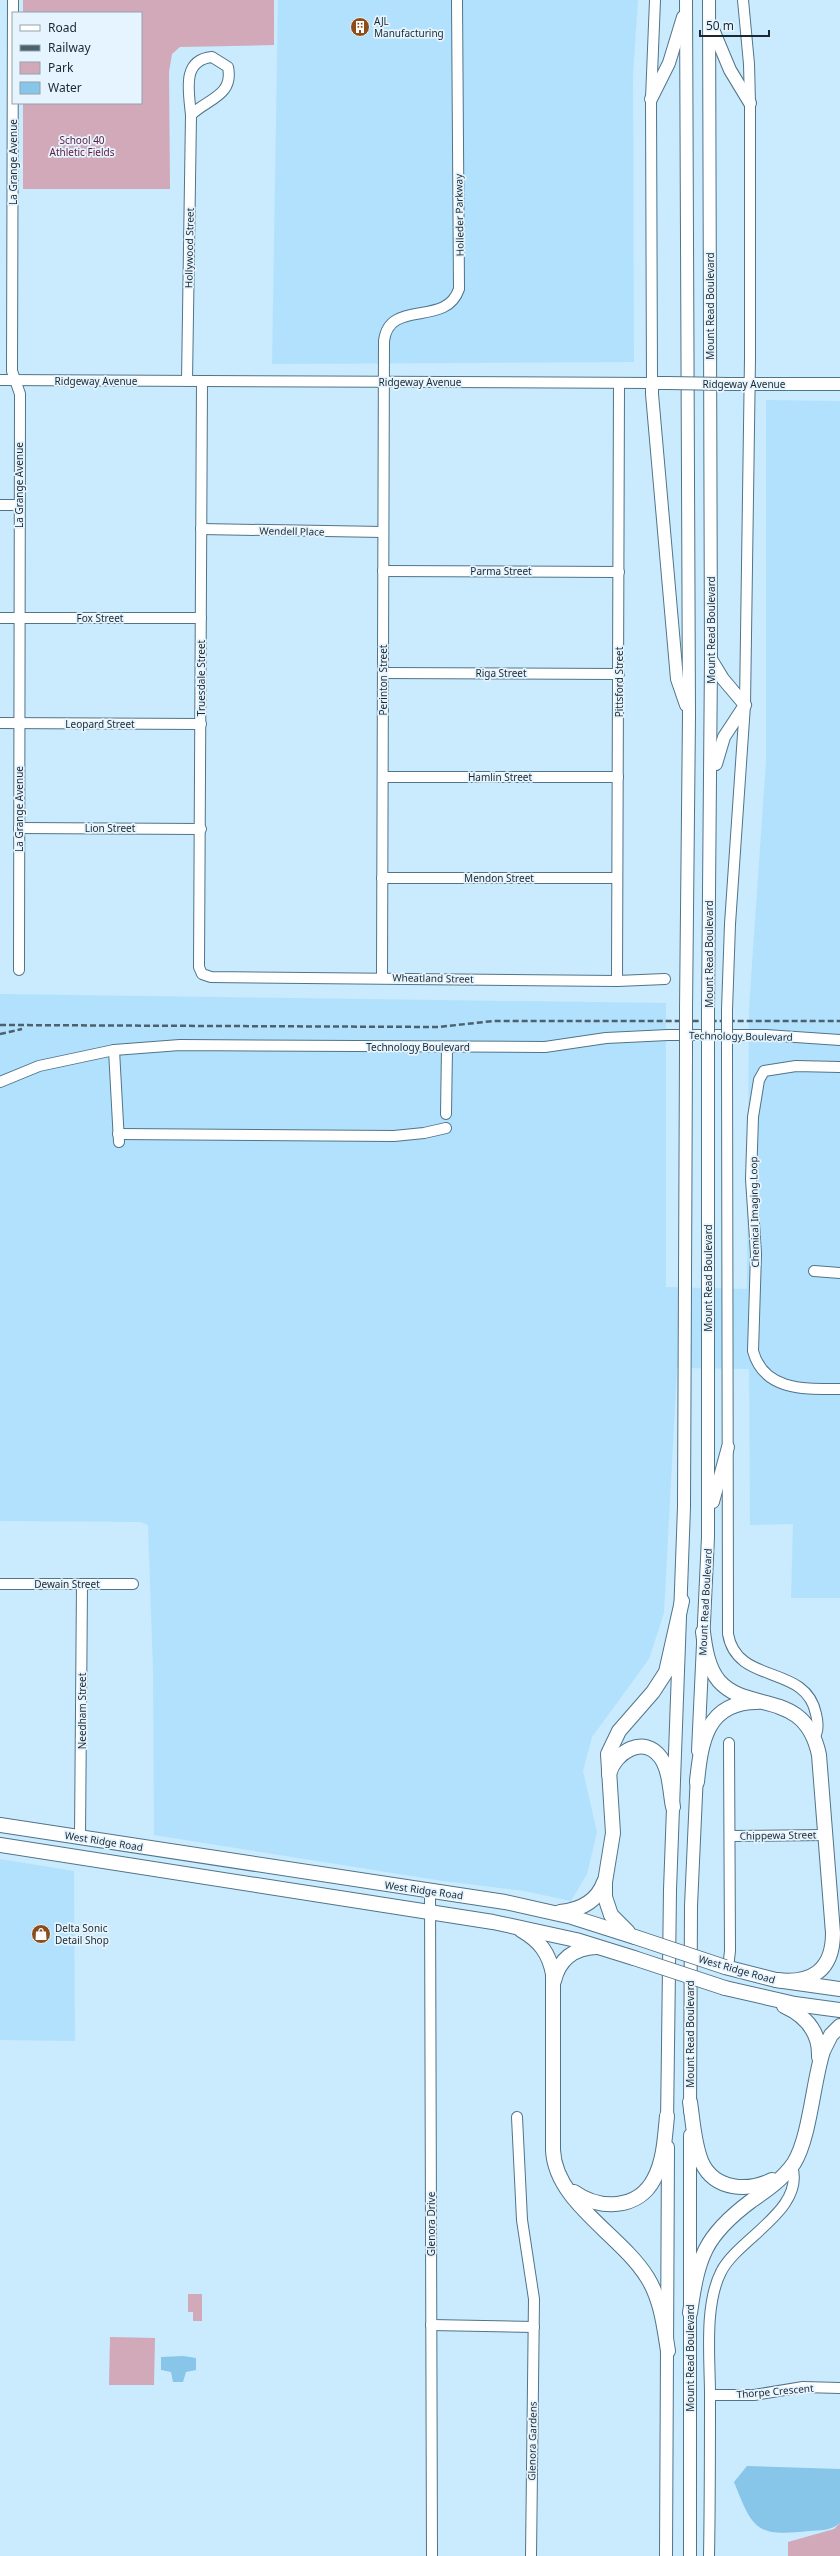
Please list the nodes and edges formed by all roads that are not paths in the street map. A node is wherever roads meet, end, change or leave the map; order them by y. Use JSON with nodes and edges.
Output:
{"nodes":[{"id":1,"x":13,"y":0,"type":"edge"},
{"id":2,"x":457,"y":0,"type":"edge"},
{"id":3,"x":655,"y":0,"type":"edge"},
{"id":4,"x":709,"y":0,"type":"edge"},
{"id":5,"x":743,"y":0,"type":"edge"},
{"id":6,"x":687,"y":4,"type":"edge"},
{"id":7,"x":13,"y":12,"type":"edge"},
{"id":8,"x":709,"y":20,"type":"junction"},
{"id":9,"x":651,"y":99,"type":"junction"},
{"id":10,"x":750,"y":103,"type":"junction"},
{"id":11,"x":13,"y":104,"type":"edge"},
{"id":12,"x":191,"y":115,"type":"junction"},
{"id":13,"x":0,"y":380,"type":"edge"},
{"id":14,"x":15,"y":381,"type":"junction"},
{"id":15,"x":187,"y":381,"type":"junction"},
{"id":16,"x":202,"y":381,"type":"junction"},
{"id":17,"x":383,"y":382,"type":"junction"},
{"id":18,"x":619,"y":383,"type":"junction"},
{"id":19,"x":652,"y":383,"type":"junction"},
{"id":20,"x":749,"y":383,"type":"junction"},
{"id":21,"x":840,"y":384,"type":"edge"},
{"id":22,"x":0,"y":505,"type":"edge"},
{"id":23,"x":19,"y":505,"type":"junction"},
{"id":24,"x":201,"y":529,"type":"junction"},
{"id":25,"x":383,"y":532,"type":"junction"},
{"id":26,"x":382,"y":571,"type":"junction"},
{"id":27,"x":619,"y":572,"type":"junction"},
{"id":28,"x":0,"y":618,"type":"edge"},
{"id":29,"x":19,"y":618,"type":"junction"},
{"id":30,"x":200,"y":618,"type":"junction"},
{"id":31,"x":711,"y":659,"type":"junction"},
{"id":32,"x":383,"y":673,"type":"junction"},
{"id":33,"x":619,"y":674,"type":"junction"},
{"id":34,"x":745,"y":705,"type":"junction"},
{"id":35,"x":689,"y":715,"type":"junction"},
{"id":36,"x":0,"y":723,"type":"edge"},
{"id":37,"x":19,"y":723,"type":"junction"},
{"id":38,"x":200,"y":724,"type":"junction"},
{"id":39,"x":382,"y":777,"type":"junction"},
{"id":40,"x":618,"y":777,"type":"junction"},
{"id":41,"x":711,"y":795,"type":"junction"},
{"id":42,"x":19,"y":828,"type":"junction"},
{"id":43,"x":201,"y":829,"type":"junction"},
{"id":44,"x":382,"y":878,"type":"junction"},
{"id":45,"x":617,"y":878,"type":"junction"},
{"id":46,"x":19,"y":970,"type":"dead end"},
{"id":47,"x":202,"y":974,"type":"joint"},
{"id":48,"x":382,"y":978,"type":"junction"},
{"id":49,"x":665,"y":979,"type":"dead end"},
{"id":50,"x":617,"y":981,"type":"junction"},
{"id":51,"x":840,"y":1040,"type":"edge"},
{"id":52,"x":447,"y":1048,"type":"junction"},
{"id":53,"x":114,"y":1050,"type":"junction"},
{"id":54,"x":840,"y":1066,"type":"edge"},
{"id":55,"x":0,"y":1082,"type":"edge"},
{"id":56,"x":446,"y":1114,"type":"dead end"},
{"id":57,"x":446,"y":1128,"type":"dead end"},
{"id":58,"x":814,"y":1271,"type":"dead end"},
{"id":59,"x":840,"y":1273,"type":"edge"},
{"id":60,"x":840,"y":1389,"type":"edge"},
{"id":61,"x":728,"y":1446,"type":"junction"},
{"id":62,"x":708,"y":1537,"type":"junction"},
{"id":63,"x":0,"y":1584,"type":"edge"},
{"id":64,"x":82,"y":1584,"type":"junction"},
{"id":65,"x":133,"y":1584,"type":"dead end"},
{"id":66,"x":682,"y":1601,"type":"junction"},
{"id":67,"x":703,"y":1632,"type":"junction"},
{"id":68,"x":771,"y":1703,"type":"junction"},
{"id":69,"x":814,"y":1738,"type":"junction"},
{"id":70,"x":729,"y":1743,"type":"dead end"},
{"id":71,"x":697,"y":1782,"type":"junction"},
{"id":72,"x":609,"y":1783,"type":"junction"},
{"id":73,"x":672,"y":1807,"type":"junction"},
{"id":74,"x":0,"y":1824,"type":"edge"},
{"id":75,"x":826,"y":1835,"type":"junction"},
{"id":76,"x":730,"y":1836,"type":"junction"},
{"id":77,"x":80,"y":1837,"type":"junction"},
{"id":78,"x":0,"y":1844,"type":"edge"},
{"id":79,"x":604,"y":1882,"type":"junction"},
{"id":80,"x":430,"y":1892,"type":"junction"},
{"id":81,"x":547,"y":1911,"type":"junction"},
{"id":82,"x":430,"y":1912,"type":"junction"},
{"id":83,"x":510,"y":1925,"type":"junction"},
{"id":84,"x":833,"y":1933,"type":"junction"},
{"id":85,"x":635,"y":1937,"type":"junction"},
{"id":86,"x":601,"y":1947,"type":"junction"},
{"id":87,"x":840,"y":1962,"type":"edge"},
{"id":88,"x":726,"y":1967,"type":"junction"},
{"id":89,"x":776,"y":1980,"type":"junction"},
{"id":90,"x":554,"y":1985,"type":"junction"},
{"id":91,"x":840,"y":1989,"type":"edge"},
{"id":92,"x":761,"y":1998,"type":"junction"},
{"id":93,"x":840,"y":2010,"type":"edge"},
{"id":94,"x":840,"y":2026,"type":"edge"},
{"id":95,"x":818,"y":2069,"type":"junction"},
{"id":96,"x":690,"y":2102,"type":"junction"},
{"id":97,"x":668,"y":2116,"type":"junction"},
{"id":98,"x":517,"y":2117,"type":"dead end"},
{"id":99,"x":792,"y":2166,"type":"junction"},
{"id":100,"x":561,"y":2181,"type":"junction"},
{"id":101,"x":690,"y":2313,"type":"junction"},
{"id":102,"x":431,"y":2325,"type":"junction"},
{"id":103,"x":534,"y":2327,"type":"junction"},
{"id":104,"x":668,"y":2350,"type":"junction"},
{"id":105,"x":840,"y":2388,"type":"edge"},
{"id":106,"x":710,"y":2395,"type":"junction"},
{"id":107,"x":432,"y":2556,"type":"edge"},
{"id":108,"x":531,"y":2556,"type":"edge"},
{"id":109,"x":666,"y":2556,"type":"edge"},
{"id":110,"x":690,"y":2556,"type":"edge"},
{"id":111,"x":709,"y":2556,"type":"edge"}],
"edges":[{"from":1,"to":7,"type":"street","name":"La Grange Avenue"},
{"from":2,"to":17,"type":"street","name":"Holleder Parkway"},
{"from":3,"to":9,"type":"street"},
{"from":4,"to":8,"type":"main road","name":"Mount Read Boulevard"},
{"from":5,"to":10,"type":"street","name":"Mount Read Boulevard"},
{"from":6,"to":9,"type":"main road"},
{"from":6,"to":35,"type":"main road"},
{"from":8,"to":10,"type":"main road"},
{"from":8,"to":31,"type":"main road","name":"Mount Read Boulevard"},
{"from":9,"to":19,"type":"street"},
{"from":10,"to":20,"type":"street","name":"Mount Read Boulevard"},
{"from":11,"to":14,"type":"street","name":"La Grange Avenue"},
{"from":12,"to":12,"type":"street","name":"Hollywood Street"},
{"from":12,"to":15,"type":"street","name":"Hollywood Street"},
{"from":13,"to":14,"type":"street","name":"Ridgeway Avenue"},
{"from":14,"to":15,"type":"street","name":"Ridgeway Avenue"},
{"from":14,"to":23,"type":"street","name":"La Grange Avenue"},
{"from":15,"to":16,"type":"street","name":"Ridgeway Avenue"},
{"from":16,"to":17,"type":"street","name":"Ridgeway Avenue"},
{"from":16,"to":24,"type":"street","name":"Truesdale Street"},
{"from":17,"to":18,"type":"street","name":"Ridgeway Avenue"},
{"from":17,"to":25,"type":"street","name":"Perinton Street"},
{"from":18,"to":19,"type":"street","name":"Ridgeway Avenue"},
{"from":18,"to":27,"type":"street","name":"Pittsford Street"},
{"from":19,"to":20,"type":"main road","name":"Ridgeway Avenue","bridge":true},
{"from":19,"to":35,"type":"main road"},
{"from":20,"to":21,"type":"main road","name":"Ridgeway Avenue"},
{"from":20,"to":34,"type":"street","name":"Mount Read Boulevard"},
{"from":22,"to":23,"type":"street"},
{"from":23,"to":29,"type":"street","name":"La Grange Avenue"},
{"from":24,"to":25,"type":"street","name":"Wendell Place"},
{"from":24,"to":30,"type":"street","name":"Truesdale Street"},
{"from":25,"to":26,"type":"street","name":"Perinton Street"},
{"from":26,"to":27,"type":"street","name":"Parma Street"},
{"from":26,"to":32,"type":"street","name":"Perinton Street"},
{"from":27,"to":33,"type":"street","name":"Pittsford Street"},
{"from":28,"to":29,"type":"street","name":"Fox Street"},
{"from":29,"to":30,"type":"street","name":"Fox Street"},
{"from":29,"to":37,"type":"street","name":"La Grange Avenue"},
{"from":30,"to":38,"type":"street","name":"Truesdale Street"},
{"from":31,"to":34,"type":"main road"},
{"from":31,"to":41,"type":"main road","name":"Mount Read Boulevard"},
{"from":32,"to":33,"type":"street","name":"Riga Street"},
{"from":32,"to":39,"type":"street","name":"Perinton Street"},
{"from":33,"to":40,"type":"street","name":"Pittsford Street"},
{"from":34,"to":41,"type":"main road"},
{"from":34,"to":61,"type":"street","name":"Mount Read Boulevard","bridge":true},
{"from":35,"to":66,"type":"main road","bridge":true},
{"from":36,"to":37,"type":"street","name":"Leopard Street"},
{"from":37,"to":38,"type":"street","name":"Leopard Street"},
{"from":37,"to":42,"type":"street","name":"La Grange Avenue"},
{"from":38,"to":43,"type":"street","name":"Truesdale Street"},
{"from":39,"to":40,"type":"street","name":"Hamlin Street"},
{"from":39,"to":44,"type":"street","name":"Perinton Street"},
{"from":40,"to":45,"type":"street","name":"Pittsford Street"},
{"from":41,"to":62,"type":"main road","name":"Mount Read Boulevard","bridge":true},
{"from":42,"to":43,"type":"street","name":"Lion Street"},
{"from":42,"to":46,"type":"street","name":"La Grange Avenue"},
{"from":43,"to":47,"type":"street","name":"Truesdale Street"},
{"from":44,"to":45,"type":"street","name":"Mendon Street"},
{"from":44,"to":48,"type":"street","name":"Perinton Street"},
{"from":45,"to":50,"type":"street","name":"Pittsford Street"},
{"from":47,"to":48,"type":"street","name":"Wheatland Street"},
{"from":48,"to":50,"type":"street","name":"Wheatland Street"},
{"from":49,"to":50,"type":"street","name":"Wheatland Street"},
{"from":51,"to":52,"type":"street","name":"Technology Boulevard"},
{"from":52,"to":53,"type":"street","name":"Technology Boulevard"},
{"from":52,"to":56,"type":"street"},
{"from":53,"to":55,"type":"street","name":"Technology Boulevard"},
{"from":53,"to":57,"type":"street"},
{"from":54,"to":60,"type":"street","name":"Chemical Imaging Loop"},
{"from":58,"to":59,"type":"street"},
{"from":61,"to":62,"type":"main road"},
{"from":61,"to":69,"type":"street","name":"Mount Read Boulevard"},
{"from":62,"to":67,"type":"main road","name":"Mount Read Boulevard"},
{"from":63,"to":64,"type":"street","name":"Dewain Street"},
{"from":64,"to":65,"type":"street","name":"Dewain Street"},
{"from":64,"to":77,"type":"street","name":"Needham Street"},
{"from":66,"to":72,"type":"highway"},
{"from":66,"to":73,"type":"main road"},
{"from":67,"to":68,"type":"highway"},
{"from":67,"to":71,"type":"main road","name":"Mount Read Boulevard"},
{"from":68,"to":69,"type":"highway"},
{"from":68,"to":71,"type":"highway"},
{"from":69,"to":75,"type":"highway"},
{"from":70,"to":76,"type":"street"},
{"from":71,"to":96,"type":"main road","name":"Mount Read Boulevard"},
{"from":72,"to":73,"type":"highway"},
{"from":72,"to":79,"type":"highway"},
{"from":73,"to":97,"type":"main road"},
{"from":74,"to":77,"type":"highway","name":"West Ridge Road"},
{"from":75,"to":76,"type":"street","name":"Chippewa Street"},
{"from":75,"to":84,"type":"highway"},
{"from":76,"to":88,"type":"street"},
{"from":77,"to":80,"type":"highway","name":"West Ridge Road"},
{"from":78,"to":82,"type":"highway","name":"West Ridge Road"},
{"from":79,"to":81,"type":"highway"},
{"from":79,"to":85,"type":"highway"},
{"from":80,"to":81,"type":"highway","name":"West Ridge Road"},
{"from":80,"to":82,"type":"street","name":"Glenora Drive"},
{"from":81,"to":85,"type":"highway","name":"West Ridge Road"},
{"from":82,"to":83,"type":"highway","name":"West Ridge Road"},
{"from":82,"to":102,"type":"street","name":"Glenora Drive"},
{"from":83,"to":86,"type":"highway","name":"West Ridge Road"},
{"from":83,"to":90,"type":"highway"},
{"from":84,"to":87,"type":"highway"},
{"from":84,"to":89,"type":"highway"},
{"from":85,"to":88,"type":"highway","name":"West Ridge Road","bridge":true},
{"from":86,"to":90,"type":"highway"},
{"from":86,"to":92,"type":"highway","name":"West Ridge Road","bridge":true},
{"from":88,"to":89,"type":"highway","name":"West Ridge Road"},
{"from":89,"to":91,"type":"highway","name":"West Ridge Road"},
{"from":90,"to":100,"type":"highway"},
{"from":92,"to":93,"type":"highway","name":"West Ridge Road"},
{"from":92,"to":95,"type":"highway"},
{"from":94,"to":95,"type":"highway"},
{"from":95,"to":99,"type":"highway"},
{"from":96,"to":99,"type":"highway"},
{"from":96,"to":101,"type":"main road","name":"Mount Read Boulevard"},
{"from":97,"to":100,"type":"highway"},
{"from":97,"to":104,"type":"main road"},
{"from":98,"to":103,"type":"street","name":"Glenora Gardens"},
{"from":99,"to":101,"type":"highway"},
{"from":99,"to":106,"type":"street","name":"Mount Read Boulevard"},
{"from":100,"to":104,"type":"highway"},
{"from":101,"to":110,"type":"main road","name":"Mount Read Boulevard"},
{"from":102,"to":103,"type":"street"},
{"from":102,"to":107,"type":"street","name":"Glenora Drive"},
{"from":103,"to":108,"type":"street","name":"Glenora Gardens"},
{"from":104,"to":109,"type":"main road"},
{"from":105,"to":106,"type":"street","name":"Thorpe Crescent"},
{"from":106,"to":111,"type":"street","name":"Mount Read Boulevard"}]}
